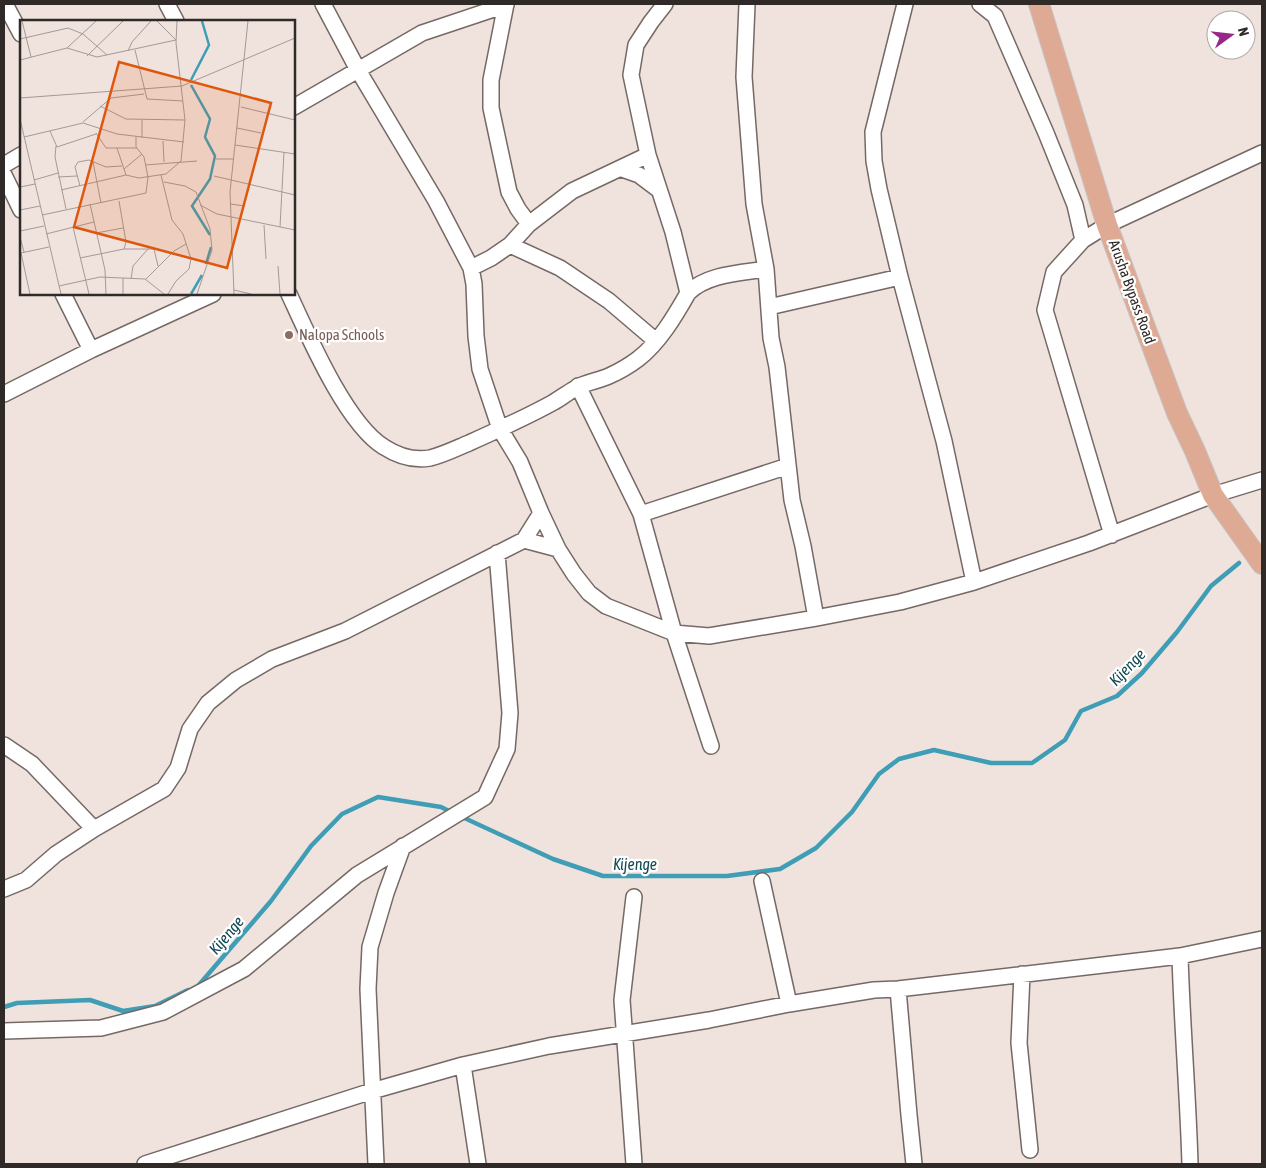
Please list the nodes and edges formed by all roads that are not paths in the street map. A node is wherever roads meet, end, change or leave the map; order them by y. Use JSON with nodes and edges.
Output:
{"nodes":[{"id":1,"x":5,"y":4,"type":"edge"},
{"id":2,"x":167,"y":4,"type":"edge"},
{"id":3,"x":323,"y":4,"type":"edge"},
{"id":4,"x":506,"y":4,"type":"edge"},
{"id":5,"x":666,"y":4,"type":"edge"},
{"id":6,"x":748,"y":4,"type":"edge"},
{"id":7,"x":905,"y":4,"type":"edge"},
{"id":8,"x":980,"y":4,"type":"edge"},
{"id":9,"x":1039,"y":4,"type":"edge"},
{"id":10,"x":175,"y":20,"type":"edge"},
{"id":11,"x":20,"y":32,"type":"edge"},
{"id":12,"x":358,"y":70,"type":"junction"},
{"id":13,"x":295,"y":106,"type":"edge"},
{"id":14,"x":1262,"y":152,"type":"edge"},
{"id":15,"x":648,"y":155,"type":"junction"},
{"id":16,"x":20,"y":156,"type":"edge"},
{"id":17,"x":4,"y":165,"type":"edge"},
{"id":18,"x":622,"y":168,"type":"junction"},
{"id":19,"x":4,"y":175,"type":"edge"},
{"id":20,"x":659,"y":190,"type":"junction"},
{"id":21,"x":20,"y":208,"type":"edge"},
{"id":22,"x":529,"y":224,"type":"junction"},
{"id":23,"x":1107,"y":225,"type":"junction"},
{"id":24,"x":1083,"y":240,"type":"junction"},
{"id":25,"x":510,"y":245,"type":"junction"},
{"id":26,"x":471,"y":268,"type":"junction"},
{"id":27,"x":766,"y":269,"type":"junction"},
{"id":28,"x":900,"y":277,"type":"junction"},
{"id":29,"x":688,"y":293,"type":"junction"},
{"id":30,"x":64,"y":295,"type":"edge"},
{"id":31,"x":212,"y":295,"type":"edge"},
{"id":32,"x":289,"y":295,"type":"edge"},
{"id":33,"x":769,"y":307,"type":"junction"},
{"id":34,"x":656,"y":341,"type":"junction"},
{"id":35,"x":92,"y":350,"type":"junction"},
{"id":36,"x":578,"y":386,"type":"junction"},
{"id":37,"x":4,"y":394,"type":"edge"},
{"id":38,"x":500,"y":429,"type":"junction"},
{"id":39,"x":788,"y":466,"type":"junction"},
{"id":40,"x":1262,"y":480,"type":"edge"},
{"id":41,"x":1213,"y":495,"type":"junction"},
{"id":42,"x":541,"y":513,"type":"junction"},
{"id":43,"x":641,"y":514,"type":"junction"},
{"id":44,"x":1112,"y":534,"type":"junction"},
{"id":45,"x":524,"y":540,"type":"junction"},
{"id":46,"x":558,"y":548,"type":"junction"},
{"id":47,"x":497,"y":553,"type":"junction"},
{"id":48,"x":1262,"y":564,"type":"edge"},
{"id":49,"x":974,"y":582,"type":"junction"},
{"id":50,"x":816,"y":618,"type":"junction"},
{"id":51,"x":674,"y":633,"type":"junction"},
{"id":52,"x":4,"y":745,"type":"edge"},
{"id":53,"x":711,"y":746,"type":"dead end"},
{"id":54,"x":94,"y":829,"type":"junction"},
{"id":55,"x":403,"y":846,"type":"junction"},
{"id":56,"x":762,"y":881,"type":"dead end"},
{"id":57,"x":4,"y":889,"type":"edge"},
{"id":58,"x":634,"y":897,"type":"dead end"},
{"id":59,"x":1262,"y":939,"type":"edge"},
{"id":60,"x":1180,"y":956,"type":"junction"},
{"id":61,"x":1022,"y":974,"type":"junction"},
{"id":62,"x":898,"y":989,"type":"junction"},
{"id":63,"x":789,"y":1004,"type":"junction"},
{"id":64,"x":4,"y":1031,"type":"edge"},
{"id":65,"x":625,"y":1033,"type":"junction"},
{"id":66,"x":462,"y":1065,"type":"junction"},
{"id":67,"x":372,"y":1091,"type":"junction"},
{"id":68,"x":1030,"y":1150,"type":"dead end"},
{"id":69,"x":145,"y":1164,"type":"edge"},
{"id":70,"x":376,"y":1164,"type":"edge"},
{"id":71,"x":478,"y":1164,"type":"edge"},
{"id":72,"x":634,"y":1164,"type":"edge"},
{"id":73,"x":914,"y":1164,"type":"edge"},
{"id":74,"x":1190,"y":1164,"type":"edge"}],
"edges":[{"from":1,"to":11,"type":"street"},
{"from":2,"to":10,"type":"street"},
{"from":3,"to":12,"type":"street"},
{"from":4,"to":12,"type":"street"},
{"from":4,"to":22,"type":"street"},
{"from":5,"to":15,"type":"street"},
{"from":6,"to":27,"type":"street"},
{"from":7,"to":28,"type":"street"},
{"from":8,"to":24,"type":"street"},
{"from":9,"to":23,"type":"main road","name":"Arusha Bypass Road"},
{"from":12,"to":13,"type":"street"},
{"from":12,"to":26,"type":"street"},
{"from":14,"to":23,"type":"street"},
{"from":15,"to":18,"type":"street"},
{"from":15,"to":20,"type":"street"},
{"from":16,"to":17,"type":"street"},
{"from":18,"to":20,"type":"street"},
{"from":18,"to":22,"type":"street"},
{"from":19,"to":21,"type":"street"},
{"from":20,"to":29,"type":"street"},
{"from":22,"to":25,"type":"street"},
{"from":23,"to":24,"type":"street"},
{"from":23,"to":41,"type":"main road","name":"Arusha Bypass Road"},
{"from":24,"to":44,"type":"street"},
{"from":25,"to":26,"type":"street"},
{"from":25,"to":34,"type":"street"},
{"from":26,"to":38,"type":"street"},
{"from":27,"to":29,"type":"street"},
{"from":27,"to":33,"type":"street"},
{"from":28,"to":33,"type":"street"},
{"from":28,"to":49,"type":"street"},
{"from":29,"to":34,"type":"street"},
{"from":30,"to":35,"type":"street"},
{"from":31,"to":35,"type":"street"},
{"from":32,"to":38,"type":"street"},
{"from":33,"to":39,"type":"street"},
{"from":34,"to":36,"type":"street"},
{"from":35,"to":37,"type":"street"},
{"from":36,"to":38,"type":"street"},
{"from":36,"to":43,"type":"street"},
{"from":38,"to":42,"type":"street"},
{"from":39,"to":43,"type":"street"},
{"from":39,"to":50,"type":"street"},
{"from":40,"to":41,"type":"street"},
{"from":41,"to":44,"type":"street"},
{"from":41,"to":48,"type":"main road","name":"Arusha Bypass Road"},
{"from":42,"to":45,"type":"street"},
{"from":42,"to":46,"type":"street"},
{"from":43,"to":51,"type":"street"},
{"from":44,"to":49,"type":"street"},
{"from":45,"to":46,"type":"street"},
{"from":45,"to":47,"type":"street"},
{"from":46,"to":51,"type":"street"},
{"from":47,"to":54,"type":"street"},
{"from":47,"to":55,"type":"street"},
{"from":49,"to":50,"type":"street"},
{"from":50,"to":51,"type":"street"},
{"from":51,"to":53,"type":"street"},
{"from":52,"to":54,"type":"street"},
{"from":54,"to":57,"type":"street"},
{"from":55,"to":64,"type":"street"},
{"from":55,"to":67,"type":"street"},
{"from":56,"to":63,"type":"street"},
{"from":58,"to":65,"type":"street"},
{"from":59,"to":60,"type":"street"},
{"from":60,"to":61,"type":"street"},
{"from":60,"to":74,"type":"street"},
{"from":61,"to":62,"type":"street"},
{"from":61,"to":68,"type":"street"},
{"from":62,"to":63,"type":"street"},
{"from":62,"to":73,"type":"street"},
{"from":63,"to":65,"type":"street"},
{"from":65,"to":66,"type":"street"},
{"from":65,"to":72,"type":"street"},
{"from":66,"to":67,"type":"street"},
{"from":66,"to":71,"type":"street"},
{"from":67,"to":69,"type":"street"},
{"from":67,"to":70,"type":"street"}]}
